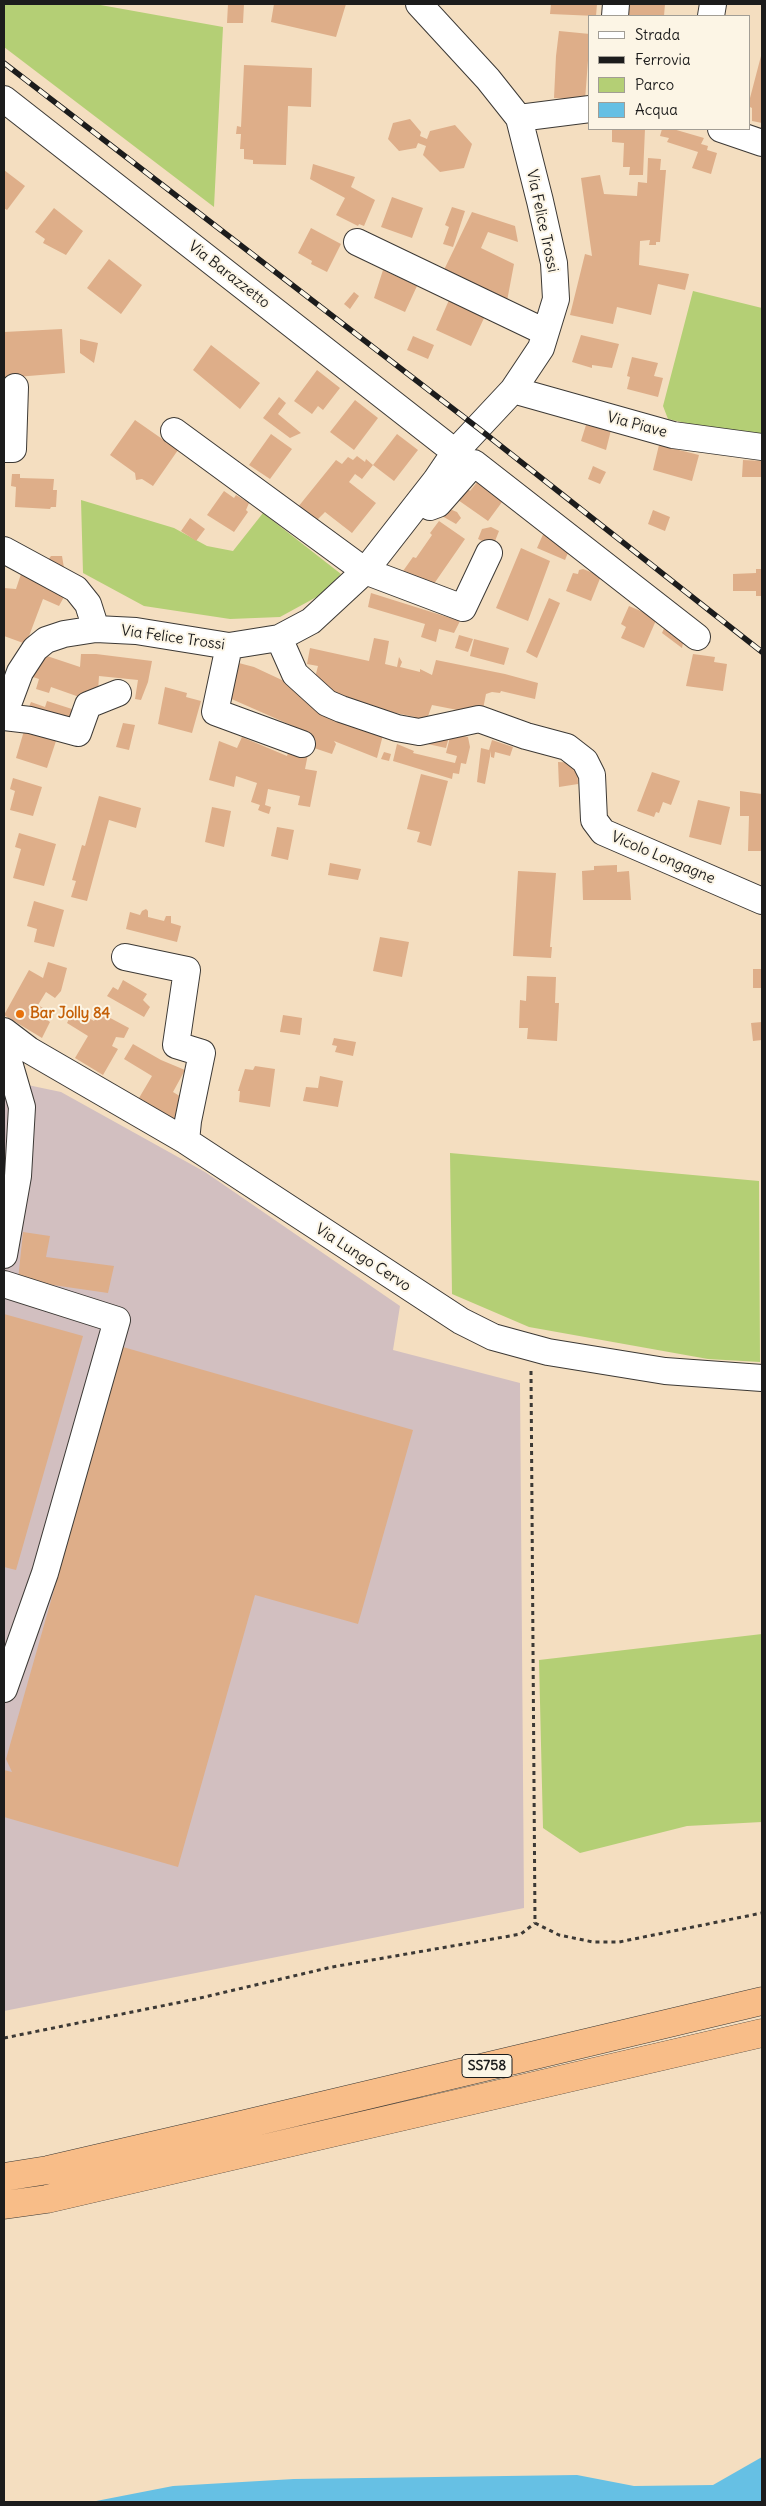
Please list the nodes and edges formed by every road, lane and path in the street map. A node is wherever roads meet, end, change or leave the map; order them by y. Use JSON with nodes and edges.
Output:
{"nodes":[{"id":1,"x":419,"y":4,"type":"edge"},
{"id":2,"x":4,"y":99,"type":"edge"},
{"id":3,"x":588,"y":109,"type":"edge"},
{"id":4,"x":519,"y":118,"type":"junction"},
{"id":5,"x":724,"y":130,"type":"edge"},
{"id":6,"x":762,"y":142,"type":"edge"},
{"id":7,"x":357,"y":242,"type":"dead end"},
{"id":8,"x":545,"y":332,"type":"junction"},
{"id":9,"x":15,"y":387,"type":"dead end"},
{"id":10,"x":513,"y":390,"type":"junction"},
{"id":11,"x":174,"y":431,"type":"dead end"},
{"id":12,"x":762,"y":447,"type":"edge"},
{"id":13,"x":4,"y":449,"type":"edge"},
{"id":14,"x":455,"y":452,"type":"junction"},
{"id":15,"x":406,"y":516,"type":"junction"},
{"id":16,"x":4,"y":550,"type":"edge"},
{"id":17,"x":489,"y":553,"type":"dead end"},
{"id":18,"x":365,"y":570,"type":"junction"},
{"id":19,"x":96,"y":629,"type":"junction"},
{"id":20,"x":697,"y":637,"type":"dead end"},
{"id":21,"x":279,"y":638,"type":"junction"},
{"id":22,"x":229,"y":646,"type":"junction"},
{"id":23,"x":118,"y":693,"type":"dead end"},
{"id":24,"x":4,"y":716,"type":"edge"},
{"id":25,"x":302,"y":744,"type":"dead end"},
{"id":26,"x":762,"y":901,"type":"edge"},
{"id":27,"x":125,"y":957,"type":"dead end"},
{"id":28,"x":4,"y":1031,"type":"edge"},
{"id":29,"x":4,"y":1045,"type":"edge"},
{"id":30,"x":186,"y":1141,"type":"junction"},
{"id":31,"x":4,"y":1256,"type":"edge"},
{"id":32,"x":4,"y":1284,"type":"edge"},
{"id":33,"x":531,"y":1349,"type":"junction"},
{"id":34,"x":762,"y":1378,"type":"edge"},
{"id":35,"x":4,"y":1690,"type":"edge"},
{"id":36,"x":762,"y":1913,"type":"edge"},
{"id":37,"x":535,"y":1923,"type":"junction"},
{"id":38,"x":762,"y":2001,"type":"edge"},
{"id":39,"x":762,"y":2033,"type":"edge"},
{"id":40,"x":4,"y":2038,"type":"edge"},
{"id":41,"x":4,"y":2177,"type":"edge"},
{"id":42,"x":4,"y":2205,"type":"edge"}],
"edges":[{"from":1,"to":4,"type":"street","name":"Via Felice Trossi"},
{"from":2,"to":14,"type":"street","name":"Via Barazzetto"},
{"from":3,"to":4,"type":"street"},
{"from":4,"to":8,"type":"street","name":"Via Felice Trossi"},
{"from":5,"to":6,"type":"street"},
{"from":7,"to":8,"type":"street"},
{"from":8,"to":10,"type":"street","name":"Via Felice Trossi"},
{"from":9,"to":13,"type":"street"},
{"from":10,"to":12,"type":"street","name":"Via Piave"},
{"from":10,"to":14,"type":"street","name":"Via Felice Trossi"},
{"from":11,"to":18,"type":"street"},
{"from":14,"to":15,"type":"street","name":"Via Felice Trossi"},
{"from":15,"to":18,"type":"street","name":"Via Felice Trossi"},
{"from":15,"to":20,"type":"street"},
{"from":16,"to":19,"type":"street"},
{"from":17,"to":18,"type":"street"},
{"from":18,"to":21,"type":"street","name":"Via Felice Trossi"},
{"from":19,"to":22,"type":"street","name":"Via Felice Trossi"},
{"from":19,"to":24,"type":"street","name":"Via Felice Trossi"},
{"from":21,"to":22,"type":"street","name":"Via Felice Trossi"},
{"from":21,"to":26,"type":"street","name":"Vicolo Longagne"},
{"from":22,"to":25,"type":"street"},
{"from":23,"to":24,"type":"street","name":"Via Felice Trossi"},
{"from":27,"to":30,"type":"street"},
{"from":28,"to":30,"type":"street","name":"Via Lungo Cervo"},
{"from":29,"to":31,"type":"street"},
{"from":30,"to":33,"type":"street","name":"Via Lungo Cervo"},
{"from":32,"to":35,"type":"street"},
{"from":33,"to":34,"type":"street","name":"Via Lungo Cervo"},
{"from":33,"to":37,"type":"path"},
{"from":36,"to":37,"type":"path"},
{"from":37,"to":40,"type":"path"},
{"from":38,"to":41,"type":"highway","number":"SS758"},
{"from":39,"to":42,"type":"highway","number":"SS758"}]}
